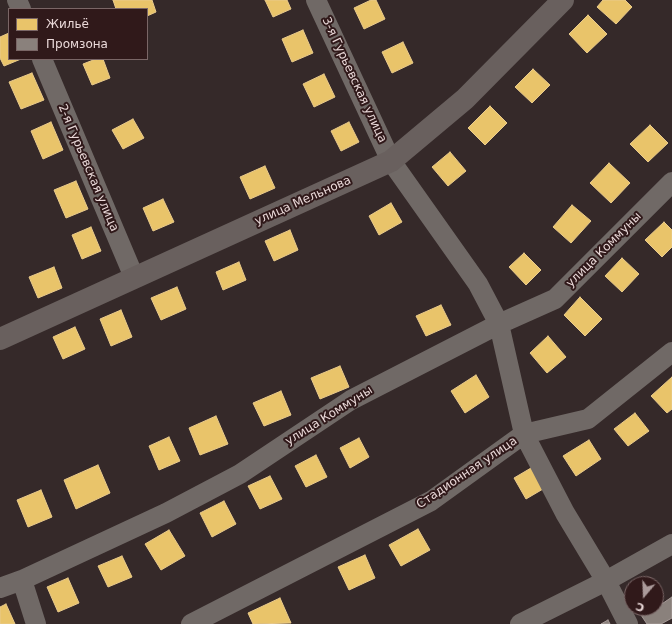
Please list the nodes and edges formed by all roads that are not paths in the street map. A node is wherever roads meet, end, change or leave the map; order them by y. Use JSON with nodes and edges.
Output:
{"nodes":[{"id":1,"x":316,"y":0,"type":"edge"},
{"id":2,"x":563,"y":0,"type":"edge"},
{"id":3,"x":42,"y":60,"type":"edge"},
{"id":4,"x":391,"y":161,"type":"junction"},
{"id":5,"x":672,"y":182,"type":"edge"},
{"id":6,"x":134,"y":277,"type":"junction"},
{"id":7,"x":499,"y":324,"type":"junction"},
{"id":8,"x":0,"y":339,"type":"edge"},
{"id":9,"x":672,"y":352,"type":"edge"},
{"id":10,"x":524,"y":434,"type":"junction"},
{"id":11,"x":672,"y":544,"type":"edge"},
{"id":12,"x":22,"y":580,"type":"junction"},
{"id":13,"x":606,"y":581,"type":"junction"},
{"id":14,"x":0,"y":588,"type":"edge"},
{"id":15,"x":36,"y":624,"type":"edge"},
{"id":16,"x":191,"y":624,"type":"edge"},
{"id":17,"x":520,"y":624,"type":"edge"},
{"id":18,"x":628,"y":624,"type":"edge"}],
"edges":[{"from":1,"to":4,"type":"street","name":"3-я Гурьевская улица"},
{"from":2,"to":4,"type":"main road","name":"улица Мельнова"},
{"from":3,"to":6,"type":"street","name":"2-я Гурьевская улица"},
{"from":4,"to":6,"type":"main road","name":"улица Мельнова"},
{"from":4,"to":7,"type":"street","name":"3-я Гурьевская улица"},
{"from":5,"to":7,"type":"street","name":"улица Коммуны"},
{"from":6,"to":8,"type":"main road","name":"улица Мельнова"},
{"from":7,"to":10,"type":"street","name":"3-я Гурьевская улица"},
{"from":7,"to":12,"type":"street","name":"улица Коммуны"},
{"from":9,"to":10,"type":"street","name":"Стадионная улица"},
{"from":10,"to":13,"type":"street","name":"3-я Гурьевская улица"},
{"from":10,"to":16,"type":"street","name":"Стадионная улица"},
{"from":11,"to":13,"type":"street"},
{"from":12,"to":14,"type":"street","name":"улица Коммуны"},
{"from":12,"to":15,"type":"street"},
{"from":13,"to":17,"type":"street"},
{"from":13,"to":18,"type":"street","name":"3-я Гурьевская улица"}]}
